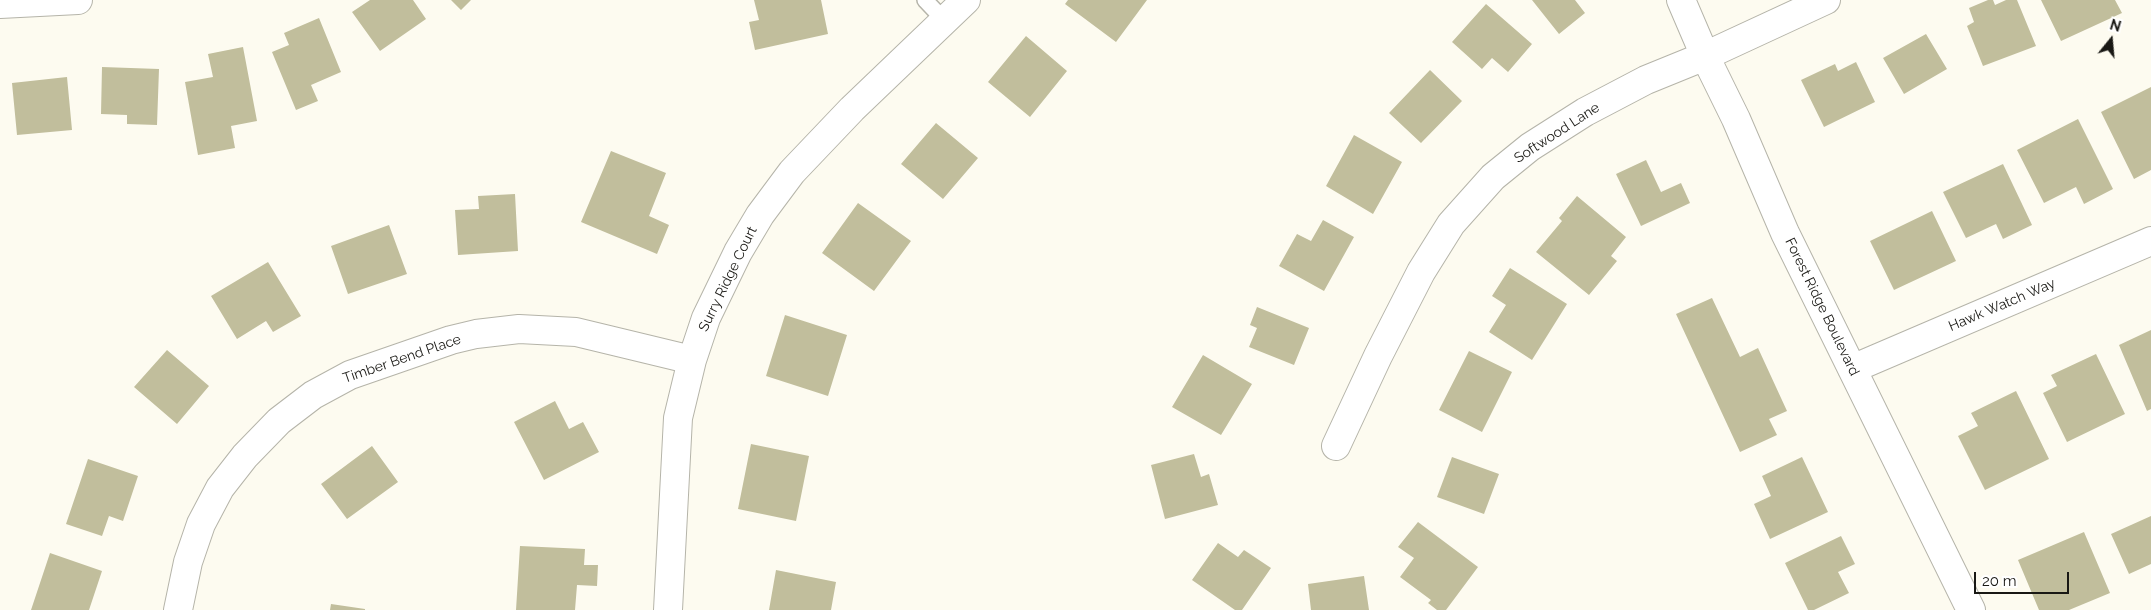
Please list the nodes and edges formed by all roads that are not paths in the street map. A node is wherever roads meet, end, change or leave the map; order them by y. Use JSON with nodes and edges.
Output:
{"nodes":[{"id":1,"x":78,"y":0,"type":"edge"},
{"id":2,"x":925,"y":0,"type":"edge"},
{"id":3,"x":966,"y":0,"type":"edge"},
{"id":4,"x":1681,"y":0,"type":"edge"},
{"id":5,"x":1826,"y":0,"type":"edge"},
{"id":6,"x":46,"y":1,"type":"edge"},
{"id":7,"x":0,"y":4,"type":"edge"},
{"id":8,"x":944,"y":20,"type":"junction"},
{"id":9,"x":1704,"y":56,"type":"junction"},
{"id":10,"x":2151,"y":241,"type":"edge"},
{"id":11,"x":692,"y":360,"type":"junction"},
{"id":12,"x":1852,"y":369,"type":"junction"},
{"id":13,"x":1336,"y":446,"type":"dead end"},
{"id":14,"x":178,"y":610,"type":"edge"},
{"id":15,"x":668,"y":610,"type":"edge"},
{"id":16,"x":1971,"y":610,"type":"edge"}],
"edges":[{"from":1,"to":6,"type":"street"},
{"from":2,"to":8,"type":"lane"},
{"from":3,"to":8,"type":"street","name":"Surry Ridge Court"},
{"from":4,"to":9,"type":"street","name":"Forest Ridge Boulevard"},
{"from":5,"to":9,"type":"street","name":"Softwood Lane"},
{"from":6,"to":7,"type":"street"},
{"from":8,"to":11,"type":"street","name":"Surry Ridge Court"},
{"from":9,"to":12,"type":"street","name":"Forest Ridge Boulevard"},
{"from":9,"to":13,"type":"street","name":"Softwood Lane"},
{"from":10,"to":12,"type":"street","name":"Hawk Watch Way"},
{"from":11,"to":14,"type":"street","name":"Timber Bend Place"},
{"from":11,"to":15,"type":"street","name":"Surry Ridge Court"},
{"from":12,"to":16,"type":"street","name":"Forest Ridge Boulevard"}]}
